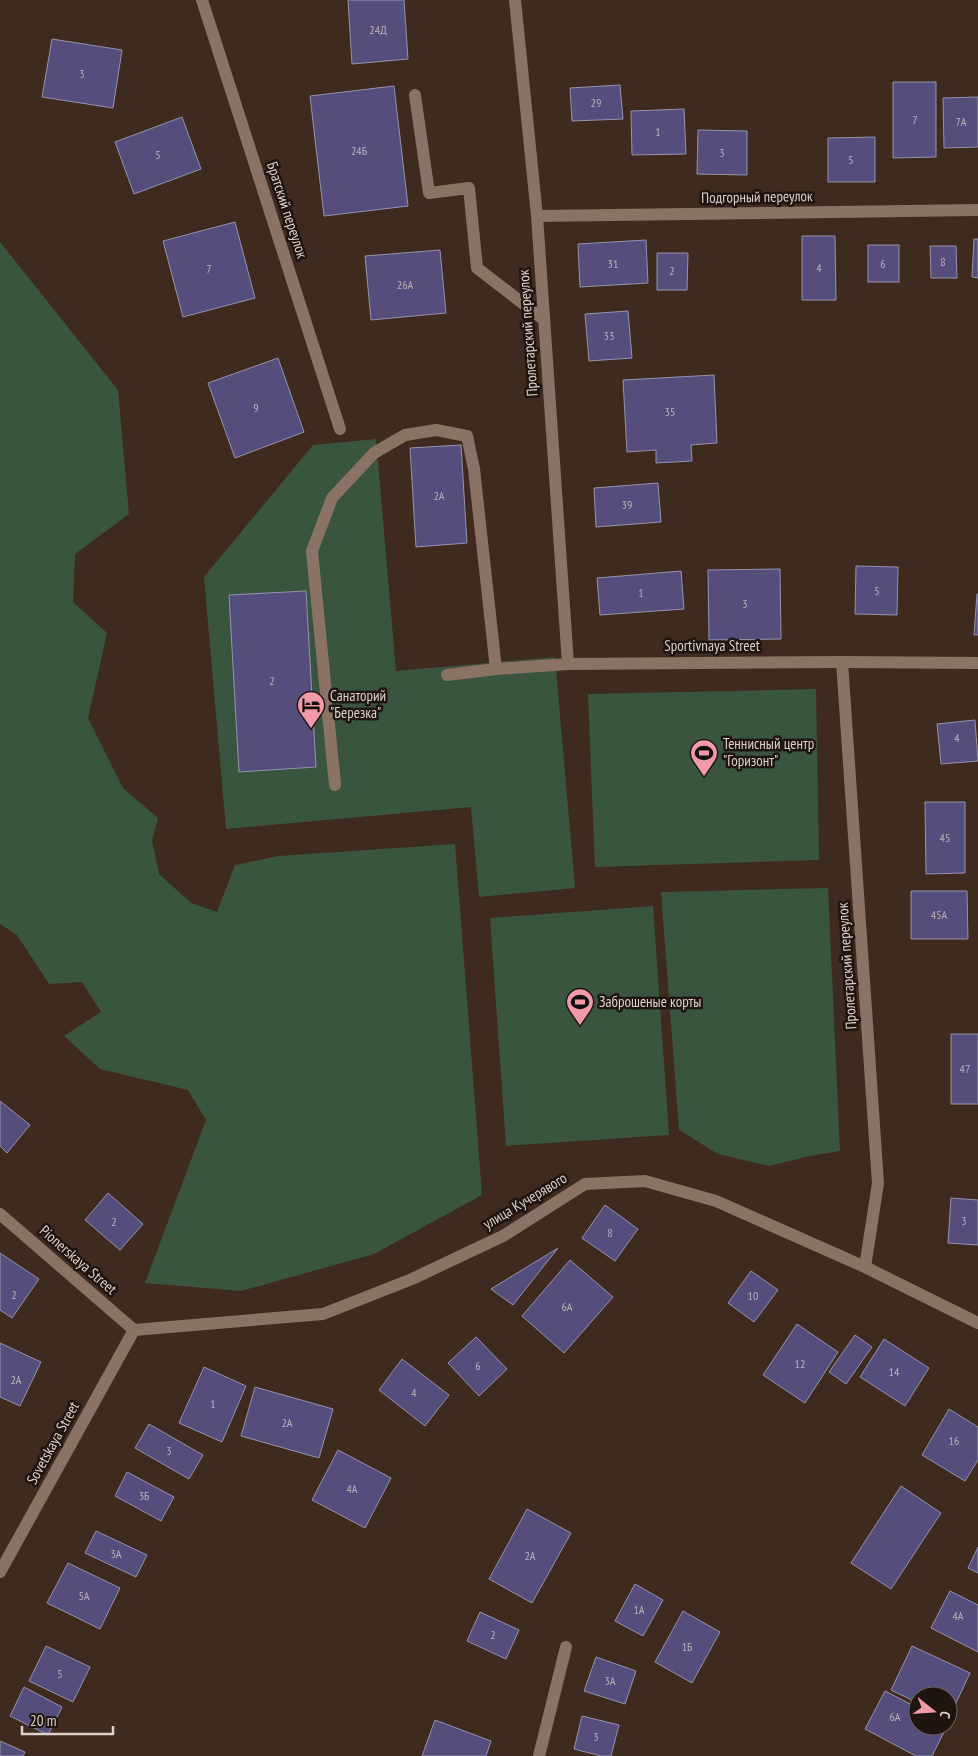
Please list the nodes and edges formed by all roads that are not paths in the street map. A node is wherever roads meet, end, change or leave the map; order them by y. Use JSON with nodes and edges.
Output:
{"nodes":[{"id":1,"x":202,"y":0,"type":"edge"},
{"id":2,"x":515,"y":0,"type":"edge"},
{"id":3,"x":416,"y":95,"type":"dead end"},
{"id":4,"x":978,"y":210,"type":"edge"},
{"id":5,"x":537,"y":216,"type":"junction"},
{"id":6,"x":543,"y":318,"type":"junction"},
{"id":7,"x":340,"y":429,"type":"dead end"},
{"id":8,"x":842,"y":662,"type":"junction"},
{"id":9,"x":978,"y":663,"type":"edge"},
{"id":10,"x":568,"y":664,"type":"junction"},
{"id":11,"x":496,"y":668,"type":"junction"},
{"id":12,"x":447,"y":675,"type":"dead end"},
{"id":13,"x":335,"y":785,"type":"dead end"},
{"id":14,"x":0,"y":1214,"type":"edge"},
{"id":15,"x":864,"y":1267,"type":"junction"},
{"id":16,"x":978,"y":1322,"type":"edge"},
{"id":17,"x":134,"y":1330,"type":"junction"},
{"id":18,"x":0,"y":1572,"type":"edge"},
{"id":19,"x":566,"y":1647,"type":"dead end"},
{"id":20,"x":539,"y":1756,"type":"edge"}],
"edges":[{"from":1,"to":7,"type":"street","name":"Братский переулок"},
{"from":2,"to":5,"type":"street","name":"Пролетарский переулок"},
{"from":3,"to":6,"type":"street"},
{"from":4,"to":5,"type":"street","name":"Подгорный переулок"},
{"from":5,"to":6,"type":"street","name":"Пролетарский переулок"},
{"from":6,"to":10,"type":"street","name":"Пролетарский переулок"},
{"from":8,"to":9,"type":"street","name":"Sportivnaya Street"},
{"from":8,"to":10,"type":"street","name":"Sportivnaya Street"},
{"from":8,"to":15,"type":"street","name":"Пролетарский переулок"},
{"from":10,"to":11,"type":"street","name":"Sportivnaya Street"},
{"from":11,"to":12,"type":"street","name":"Sportivnaya Street"},
{"from":11,"to":13,"type":"street"},
{"from":14,"to":17,"type":"street","name":"Pionerskaya Street"},
{"from":15,"to":16,"type":"street","name":"улица Кучерявого"},
{"from":15,"to":17,"type":"street","name":"улица Кучерявого"},
{"from":17,"to":18,"type":"street","name":"Sovetskaya Street"},
{"from":19,"to":20,"type":"street"}]}
